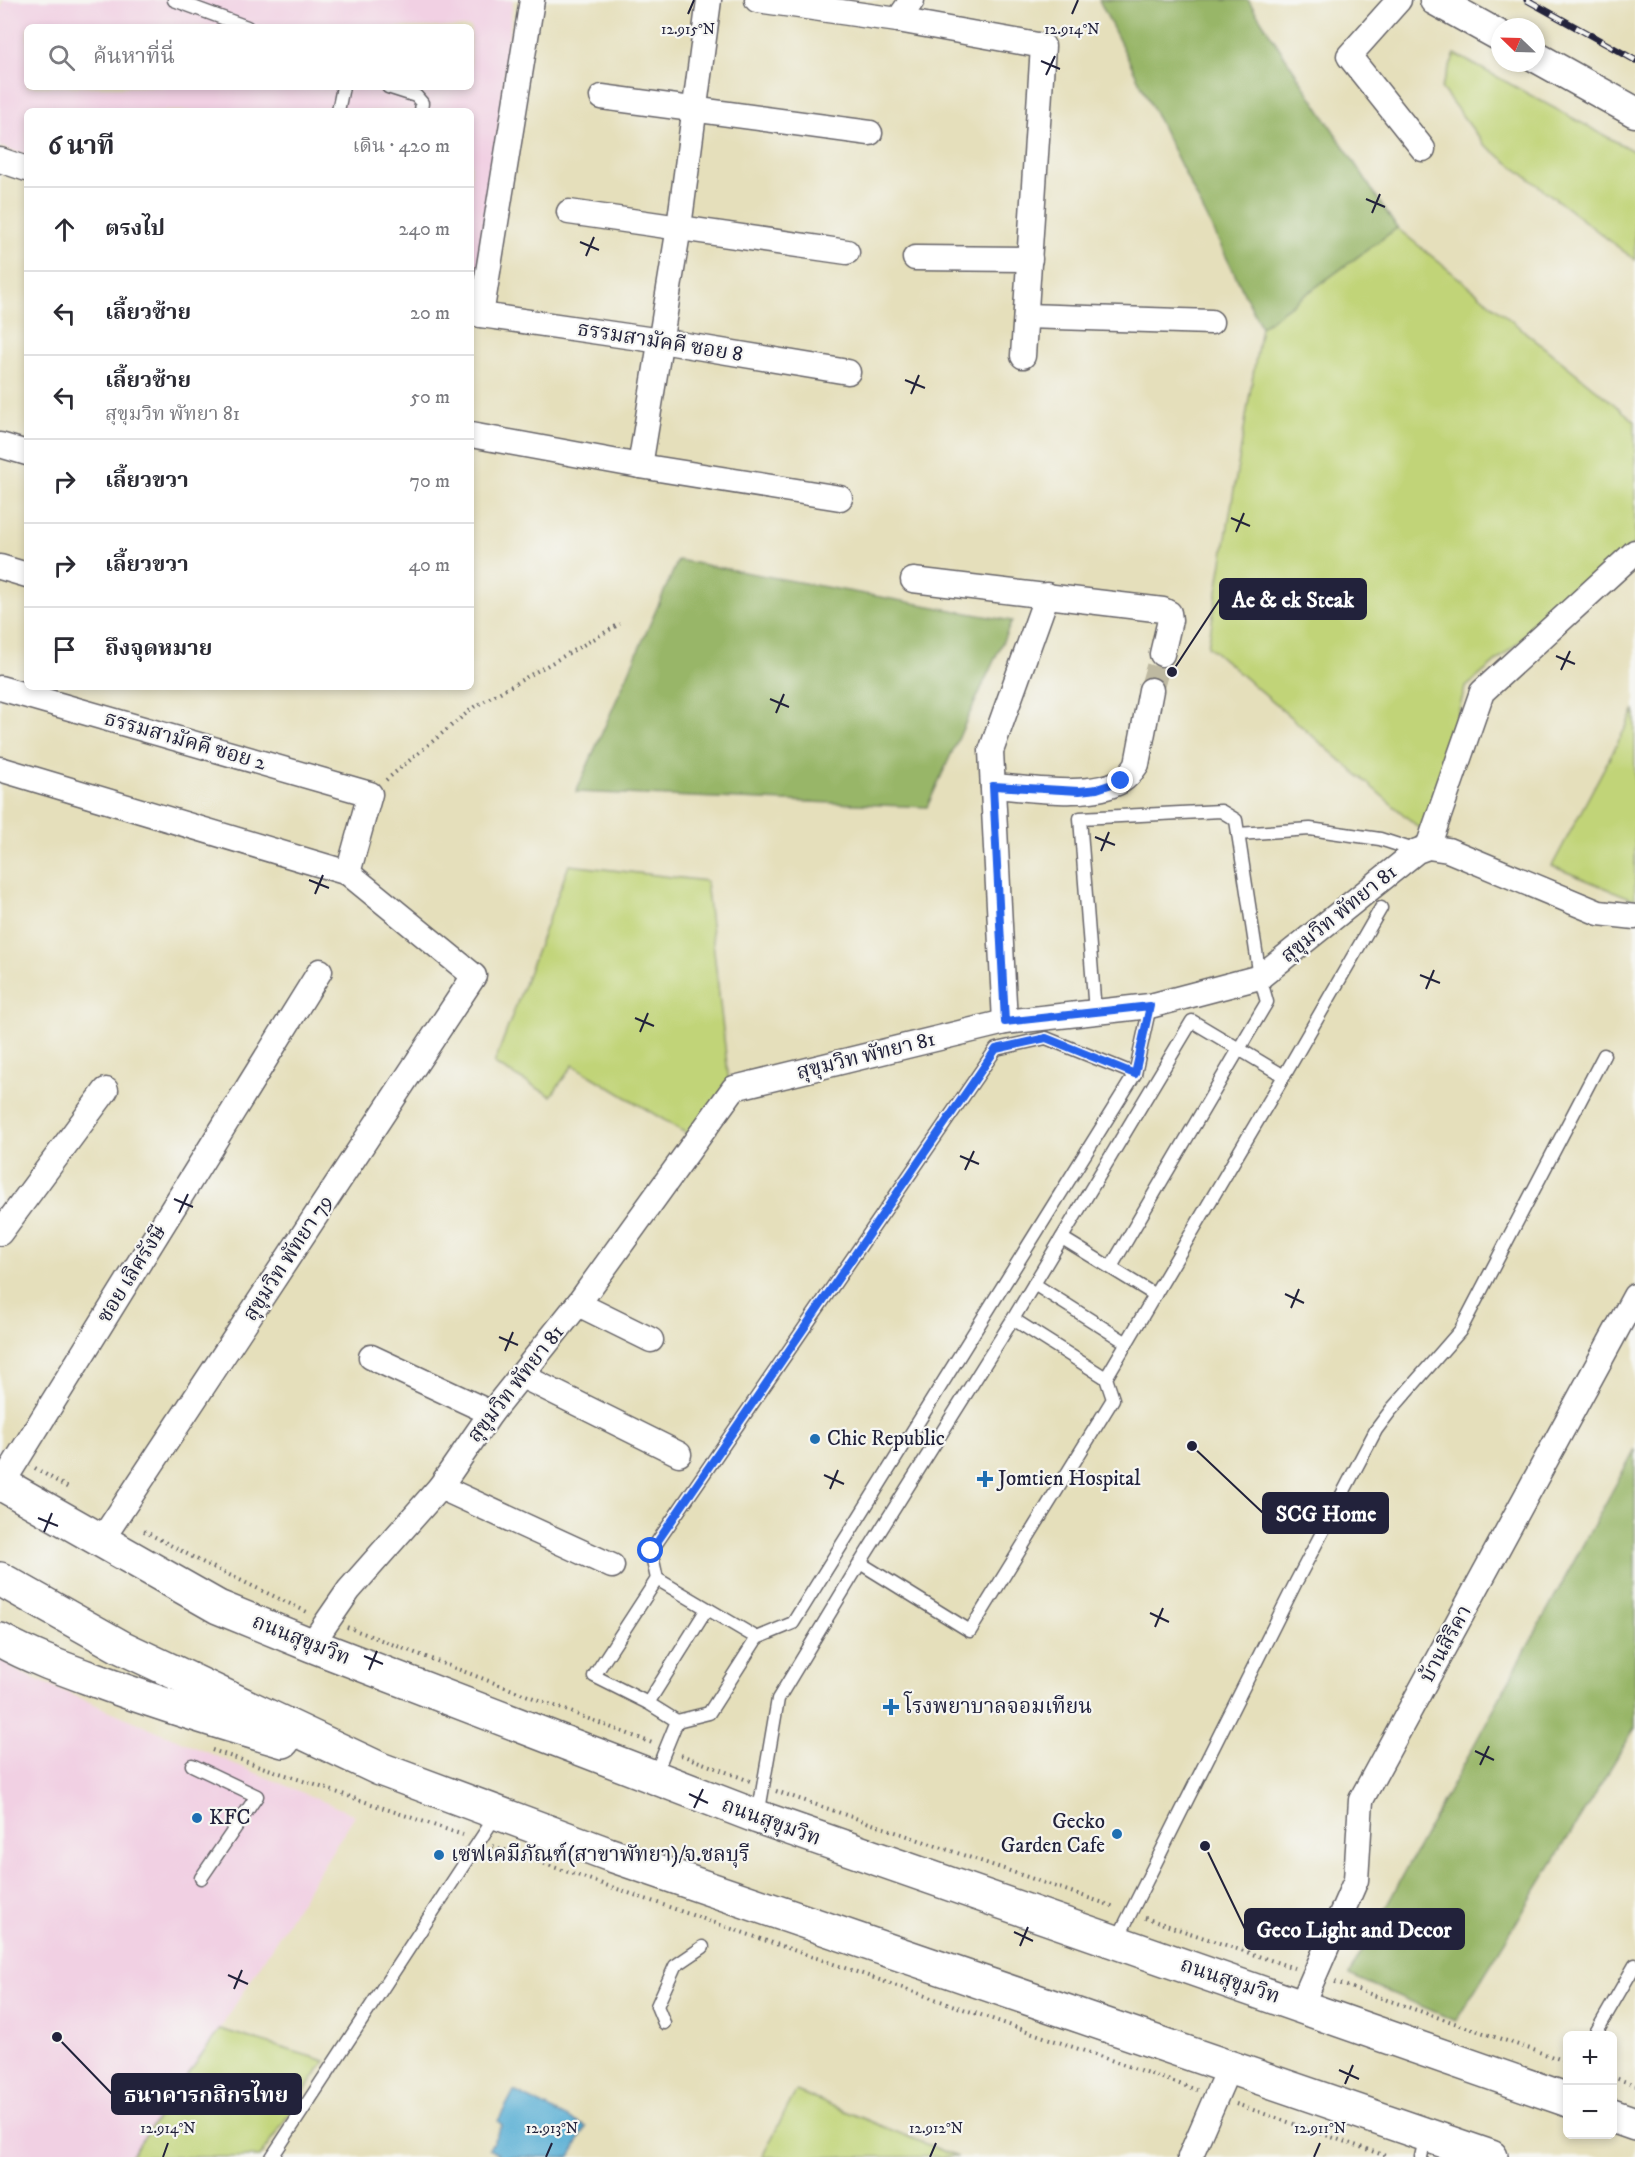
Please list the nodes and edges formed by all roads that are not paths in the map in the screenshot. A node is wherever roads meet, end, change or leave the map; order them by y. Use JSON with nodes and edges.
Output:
{"nodes":[{"id":1,"x":174,"y":0,"type":"edge"},
{"id":2,"x":532,"y":0,"type":"edge"},
{"id":3,"x":709,"y":0,"type":"edge"},
{"id":4,"x":757,"y":0,"type":"edge"},
{"id":5,"x":912,"y":0,"type":"edge"},
{"id":6,"x":1399,"y":0,"type":"edge"},
{"id":7,"x":1435,"y":0,"type":"edge"},
{"id":8,"x":898,"y":20,"type":"junction"},
{"id":9,"x":239,"y":24,"type":"edge"},
{"id":10,"x":1491,"y":31,"type":"edge"},
{"id":11,"x":1545,"y":62,"type":"edge"},
{"id":12,"x":342,"y":90,"type":"edge"},
{"id":13,"x":397,"y":90,"type":"edge"},
{"id":14,"x":602,"y":97,"type":"dead end"},
{"id":15,"x":339,"y":108,"type":"edge"},
{"id":16,"x":421,"y":108,"type":"edge"},
{"id":17,"x":694,"y":110,"type":"junction"},
{"id":18,"x":1635,"y":112,"type":"edge"},
{"id":19,"x":870,"y":133,"type":"dead end"},
{"id":20,"x":1423,"y":149,"type":"dead end"},
{"id":21,"x":0,"y":160,"type":"edge"},
{"id":22,"x":24,"y":168,"type":"edge"},
{"id":23,"x":569,"y":212,"type":"dead end"},
{"id":24,"x":679,"y":227,"type":"junction"},
{"id":25,"x":847,"y":252,"type":"dead end"},
{"id":26,"x":915,"y":258,"type":"dead end"},
{"id":27,"x":1029,"y":259,"type":"junction"},
{"id":28,"x":476,"y":313,"type":"edge"},
{"id":29,"x":1026,"y":316,"type":"junction"},
{"id":30,"x":1211,"y":322,"type":"dead end"},
{"id":31,"x":661,"y":341,"type":"junction"},
{"id":32,"x":1023,"y":356,"type":"dead end"},
{"id":33,"x":848,"y":372,"type":"dead end"},
{"id":34,"x":474,"y":436,"type":"edge"},
{"id":35,"x":0,"y":445,"type":"edge"},
{"id":36,"x":24,"y":452,"type":"edge"},
{"id":37,"x":640,"y":466,"type":"junction"},
{"id":38,"x":840,"y":498,"type":"dead end"},
{"id":39,"x":1635,"y":552,"type":"edge"},
{"id":40,"x":0,"y":567,"type":"edge"},
{"id":41,"x":24,"y":574,"type":"edge"},
{"id":42,"x":913,"y":580,"type":"dead end"},
{"id":43,"x":1047,"y":595,"type":"junction"},
{"id":44,"x":1162,"y":654,"type":"tunnel mouth"},
{"id":45,"x":0,"y":688,"type":"edge"},
{"id":46,"x":1151,"y":690,"type":"tunnel mouth"},
{"id":47,"x":0,"y":769,"type":"edge"},
{"id":48,"x":993,"y":786,"type":"junction"},
{"id":49,"x":1238,"y":834,"type":"junction"},
{"id":50,"x":1423,"y":849,"type":"junction"},
{"id":51,"x":348,"y":873,"type":"junction"},
{"id":52,"x":1382,"y":908,"type":"dead end"},
{"id":53,"x":1635,"y":917,"type":"edge"},
{"id":54,"x":320,"y":972,"type":"dead end"},
{"id":55,"x":1260,"y":977,"type":"junction"},
{"id":56,"x":1150,"y":1006,"type":"junction"},
{"id":57,"x":1095,"y":1012,"type":"junction"},
{"id":58,"x":1005,"y":1022,"type":"junction"},
{"id":59,"x":1239,"y":1049,"type":"junction"},
{"id":60,"x":1604,"y":1055,"type":"dead end"},
{"id":61,"x":1135,"y":1074,"type":"junction"},
{"id":62,"x":1284,"y":1076,"type":"junction"},
{"id":63,"x":106,"y":1090,"type":"dead end"},
{"id":64,"x":0,"y":1233,"type":"edge"},
{"id":65,"x":1062,"y":1238,"type":"junction"},
{"id":66,"x":1111,"y":1267,"type":"junction"},
{"id":67,"x":1034,"y":1284,"type":"junction"},
{"id":68,"x":1155,"y":1295,"type":"junction"},
{"id":69,"x":1635,"y":1296,"type":"edge"},
{"id":70,"x":578,"y":1304,"type":"junction"},
{"id":71,"x":1013,"y":1319,"type":"junction"},
{"id":72,"x":651,"y":1340,"type":"dead end"},
{"id":73,"x":1127,"y":1343,"type":"junction"},
{"id":74,"x":371,"y":1357,"type":"dead end"},
{"id":75,"x":522,"y":1376,"type":"junction"},
{"id":76,"x":1106,"y":1378,"type":"junction"},
{"id":77,"x":491,"y":1413,"type":"junction"},
{"id":78,"x":679,"y":1454,"type":"dead end"},
{"id":79,"x":1,"y":1484,"type":"edge"},
{"id":80,"x":440,"y":1487,"type":"junction"},
{"id":81,"x":101,"y":1541,"type":"junction"},
{"id":82,"x":860,"y":1563,"type":"junction"},
{"id":83,"x":612,"y":1566,"type":"dead end"},
{"id":84,"x":0,"y":1579,"type":"edge"},
{"id":85,"x":657,"y":1580,"type":"junction"},
{"id":86,"x":707,"y":1609,"type":"junction"},
{"id":87,"x":757,"y":1638,"type":"junction"},
{"id":88,"x":0,"y":1641,"type":"edge"},
{"id":89,"x":311,"y":1645,"type":"junction"},
{"id":90,"x":648,"y":1703,"type":"junction"},
{"id":91,"x":677,"y":1721,"type":"junction"},
{"id":92,"x":192,"y":1765,"type":"dead end"},
{"id":93,"x":380,"y":1769,"type":"junction"},
{"id":94,"x":653,"y":1779,"type":"junction"},
{"id":95,"x":497,"y":1813,"type":"junction"},
{"id":96,"x":758,"y":1818,"type":"junction"},
{"id":97,"x":201,"y":1878,"type":"dead end"},
{"id":98,"x":1116,"y":1942,"type":"junction"},
{"id":99,"x":703,"y":1947,"type":"dead end"},
{"id":100,"x":1635,"y":1965,"type":"edge"},
{"id":101,"x":1301,"y":2006,"type":"junction"},
{"id":102,"x":664,"y":2022,"type":"dead end"},
{"id":103,"x":1597,"y":2031,"type":"edge"},
{"id":104,"x":1229,"y":2067,"type":"junction"},
{"id":105,"x":1563,"y":2093,"type":"edge"},
{"id":106,"x":1617,"y":2118,"type":"edge"},
{"id":107,"x":1635,"y":2124,"type":"edge"},
{"id":108,"x":1424,"y":2146,"type":"edge"},
{"id":109,"x":272,"y":2157,"type":"edge"},
{"id":110,"x":1190,"y":2157,"type":"edge"},
{"id":111,"x":1491,"y":2157,"type":"edge"}],
"edges":[{"from":1,"to":9,"type":"lane"},
{"from":2,"to":28,"type":"street"},
{"from":3,"to":17,"type":"street"},
{"from":4,"to":8,"type":"street"},
{"from":5,"to":8,"type":"street"},
{"from":6,"to":20,"type":"street"},
{"from":7,"to":10,"type":"street"},
{"from":8,"to":27,"type":"street"},
{"from":11,"to":18,"type":"street"},
{"from":12,"to":15,"type":"lane"},
{"from":13,"to":16,"type":"lane"},
{"from":14,"to":17,"type":"street"},
{"from":17,"to":19,"type":"street"},
{"from":17,"to":24,"type":"street"},
{"from":21,"to":22,"type":"street"},
{"from":23,"to":24,"type":"street"},
{"from":24,"to":25,"type":"street"},
{"from":24,"to":31,"type":"street"},
{"from":26,"to":27,"type":"street"},
{"from":27,"to":29,"type":"street"},
{"from":28,"to":31,"type":"street","name":"ธรรมสามัคคี ซอย 8"},
{"from":29,"to":30,"type":"street"},
{"from":29,"to":32,"type":"street"},
{"from":31,"to":33,"type":"street","name":"ธรรมสามัคคี ซอย 8"},
{"from":31,"to":37,"type":"street"},
{"from":34,"to":37,"type":"street"},
{"from":35,"to":36,"type":"street"},
{"from":37,"to":38,"type":"street"},
{"from":39,"to":50,"type":"street"},
{"from":40,"to":41,"type":"street"},
{"from":42,"to":43,"type":"street"},
{"from":43,"to":44,"type":"street"},
{"from":43,"to":48,"type":"street"},
{"from":45,"to":51,"type":"street","name":"ธรรมสามัคคี ซอย 2"},
{"from":46,"to":48,"type":"street"},
{"from":47,"to":51,"type":"street"},
{"from":48,"to":58,"type":"street"},
{"from":49,"to":50,"type":"lane"},
{"from":49,"to":55,"type":"lane"},
{"from":49,"to":57,"type":"lane"},
{"from":50,"to":53,"type":"street"},
{"from":50,"to":55,"type":"street","name":"สุขุมวิท พัทยา 81"},
{"from":51,"to":81,"type":"street","name":"สุขุมวิท พัทยา 79"},
{"from":52,"to":62,"type":"lane"},
{"from":54,"to":79,"type":"street","name":"ซอย เลิศรังษี"},
{"from":55,"to":56,"type":"street","name":"สุขุมวิท พัทยา 81"},
{"from":55,"to":59,"type":"lane"},
{"from":56,"to":57,"type":"street","name":"สุขุมวิท พัทยา 81"},
{"from":56,"to":61,"type":"lane"},
{"from":57,"to":58,"type":"street","name":"สุขุมวิท พัทยา 81"},
{"from":58,"to":70,"type":"street","name":"สุขุมวิท พัทยา 81"},
{"from":59,"to":62,"type":"lane"},
{"from":59,"to":65,"type":"lane"},
{"from":59,"to":66,"type":"lane"},
{"from":60,"to":98,"type":"lane"},
{"from":61,"to":85,"type":"lane"},
{"from":61,"to":87,"type":"lane"},
{"from":62,"to":68,"type":"lane"},
{"from":63,"to":64,"type":"street"},
{"from":65,"to":66,"type":"lane"},
{"from":65,"to":67,"type":"lane"},
{"from":66,"to":68,"type":"lane"},
{"from":67,"to":71,"type":"lane"},
{"from":67,"to":73,"type":"lane"},
{"from":68,"to":73,"type":"lane"},
{"from":69,"to":101,"type":"street","name":"บ้านสิริคา"},
{"from":70,"to":72,"type":"street"},
{"from":70,"to":75,"type":"street","name":"สุขุมวิท พัทยา 81"},
{"from":71,"to":76,"type":"lane"},
{"from":71,"to":82,"type":"lane"},
{"from":73,"to":76,"type":"lane"},
{"from":74,"to":77,"type":"street"},
{"from":75,"to":77,"type":"street","name":"สุขุมวิท พัทยา 81"},
{"from":75,"to":78,"type":"street"},
{"from":76,"to":82,"type":"lane"},
{"from":77,"to":80,"type":"street","name":"สุขุมวิท พัทยา 81"},
{"from":79,"to":81,"type":"highway","name":"ถนนสุขุมวิท"},
{"from":80,"to":83,"type":"street"},
{"from":80,"to":89,"type":"street","name":"สุขุมวิท พัทยา 81"},
{"from":81,"to":89,"type":"highway","name":"ถนนสุขุมวิท"},
{"from":82,"to":96,"type":"lane"},
{"from":84,"to":93,"type":"highway"},
{"from":85,"to":86,"type":"lane"},
{"from":85,"to":90,"type":"lane"},
{"from":86,"to":87,"type":"lane"},
{"from":86,"to":90,"type":"lane"},
{"from":87,"to":91,"type":"lane"},
{"from":88,"to":93,"type":"highway"},
{"from":89,"to":94,"type":"highway","name":"ถนนสุขุมวิท"},
{"from":90,"to":91,"type":"lane"},
{"from":91,"to":94,"type":"lane"},
{"from":92,"to":97,"type":"lane"},
{"from":93,"to":95,"type":"highway"},
{"from":94,"to":96,"type":"highway","name":"ถนนสุขุมวิท"},
{"from":95,"to":104,"type":"highway"},
{"from":95,"to":109,"type":"lane"},
{"from":96,"to":98,"type":"highway","name":"ถนนสุขุมวิท"},
{"from":98,"to":101,"type":"highway","name":"ถนนสุขุมวิท"},
{"from":99,"to":102,"type":"lane"},
{"from":100,"to":103,"type":"lane"},
{"from":101,"to":105,"type":"highway","name":"ถนนสุขุมวิท"},
{"from":104,"to":108,"type":"highway"},
{"from":104,"to":110,"type":"street"},
{"from":106,"to":107,"type":"highway"},
{"from":108,"to":111,"type":"highway"}]}
